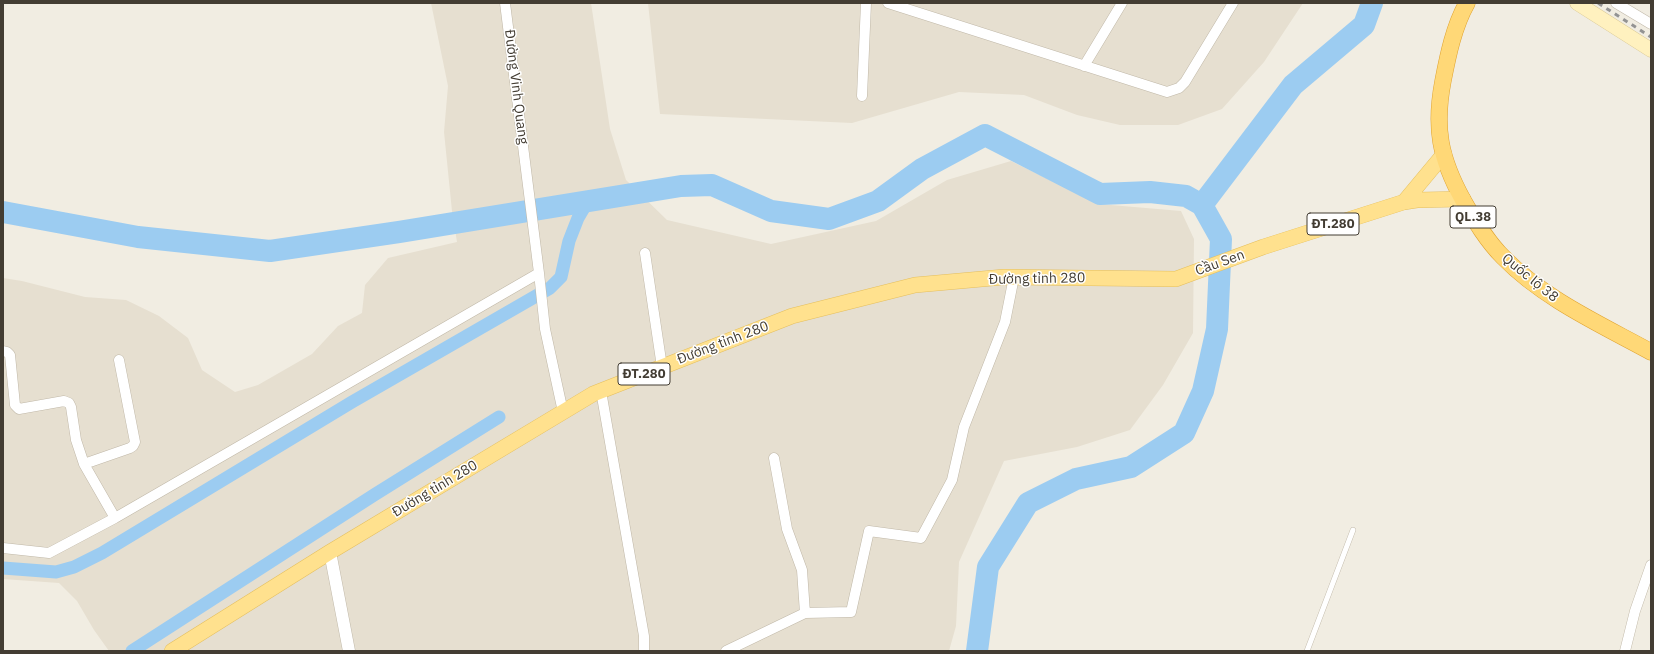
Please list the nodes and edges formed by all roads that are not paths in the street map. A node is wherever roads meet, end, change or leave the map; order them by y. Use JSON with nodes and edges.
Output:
{"nodes":[{"id":1,"x":505,"y":3,"type":"edge"},
{"id":2,"x":866,"y":3,"type":"edge"},
{"id":3,"x":888,"y":3,"type":"edge"},
{"id":4,"x":1122,"y":3,"type":"edge"},
{"id":5,"x":1233,"y":3,"type":"edge"},
{"id":6,"x":1467,"y":3,"type":"edge"},
{"id":7,"x":1577,"y":3,"type":"edge"},
{"id":8,"x":1616,"y":3,"type":"edge"},
{"id":9,"x":1651,"y":24,"type":"edge"},
{"id":10,"x":1651,"y":50,"type":"edge"},
{"id":11,"x":1084,"y":66,"type":"junction"},
{"id":12,"x":862,"y":96,"type":"dead end"},
{"id":13,"x":1444,"y":154,"type":"junction"},
{"id":14,"x":1463,"y":199,"type":"junction"},
{"id":15,"x":1404,"y":202,"type":"junction"},
{"id":16,"x":645,"y":253,"type":"dead end"},
{"id":17,"x":539,"y":273,"type":"junction"},
{"id":18,"x":1014,"y":278,"type":"junction"},
{"id":19,"x":1178,"y":278,"type":"joint"},
{"id":20,"x":3,"y":351,"type":"edge"},
{"id":21,"x":1651,"y":352,"type":"edge"},
{"id":22,"x":120,"y":360,"type":"dead end"},
{"id":23,"x":662,"y":367,"type":"junction"},
{"id":24,"x":601,"y":391,"type":"junction"},
{"id":25,"x":562,"y":412,"type":"junction"},
{"id":26,"x":774,"y":458,"type":"dead end"},
{"id":27,"x":84,"y":464,"type":"junction"},
{"id":28,"x":115,"y":518,"type":"junction"},
{"id":29,"x":1353,"y":530,"type":"dead end"},
{"id":30,"x":3,"y":548,"type":"edge"},
{"id":31,"x":330,"y":552,"type":"junction"},
{"id":32,"x":1651,"y":566,"type":"edge"},
{"id":33,"x":805,"y":613,"type":"junction"},
{"id":34,"x":172,"y":651,"type":"edge"},
{"id":35,"x":348,"y":651,"type":"edge"},
{"id":36,"x":644,"y":651,"type":"edge"},
{"id":37,"x":726,"y":651,"type":"edge"},
{"id":38,"x":1307,"y":651,"type":"edge"},
{"id":39,"x":1625,"y":651,"type":"edge"}],
"edges":[{"from":1,"to":17,"type":"street","name":"Đường Vinh Quang"},
{"from":2,"to":12,"type":"street"},
{"from":3,"to":11,"type":"street"},
{"from":4,"to":11,"type":"street"},
{"from":5,"to":11,"type":"street"},
{"from":6,"to":13,"type":"highway","name":"Quốc lộ 38","number":"QL.38"},
{"from":7,"to":10,"type":"main road"},
{"from":8,"to":9,"type":"street"},
{"from":13,"to":14,"type":"highway","name":"Quốc lộ 38","number":"QL.38"},
{"from":13,"to":15,"type":"main road"},
{"from":14,"to":15,"type":"main road","number":"ĐT.280"},
{"from":14,"to":21,"type":"highway","name":"Quốc lộ 38","number":"QL.38"},
{"from":15,"to":19,"type":"main road","name":"Cầu Sen","number":"ĐT.280"},
{"from":16,"to":23,"type":"street"},
{"from":17,"to":25,"type":"street","name":"Đường Vinh Quang"},
{"from":17,"to":28,"type":"street"},
{"from":18,"to":19,"type":"main road","name":"Đường tỉnh 280","number":"ĐT.280"},
{"from":18,"to":23,"type":"main road","name":"Đường tỉnh 280","number":"ĐT.280"},
{"from":18,"to":33,"type":"street"},
{"from":20,"to":27,"type":"street"},
{"from":22,"to":27,"type":"street"},
{"from":23,"to":24,"type":"main road","name":"Đường tỉnh 280","number":"ĐT.280"},
{"from":24,"to":25,"type":"main road","name":"Đường tỉnh 280","number":"ĐT.280"},
{"from":24,"to":36,"type":"street"},
{"from":25,"to":31,"type":"main road","name":"Đường tỉnh 280","number":"ĐT.280"},
{"from":26,"to":33,"type":"street"},
{"from":27,"to":28,"type":"street"},
{"from":28,"to":30,"type":"street"},
{"from":29,"to":38,"type":"lane"},
{"from":31,"to":34,"type":"main road","name":"Đường tỉnh 280","number":"ĐT.280"},
{"from":31,"to":35,"type":"street"},
{"from":32,"to":39,"type":"street"},
{"from":33,"to":37,"type":"street"}]}
